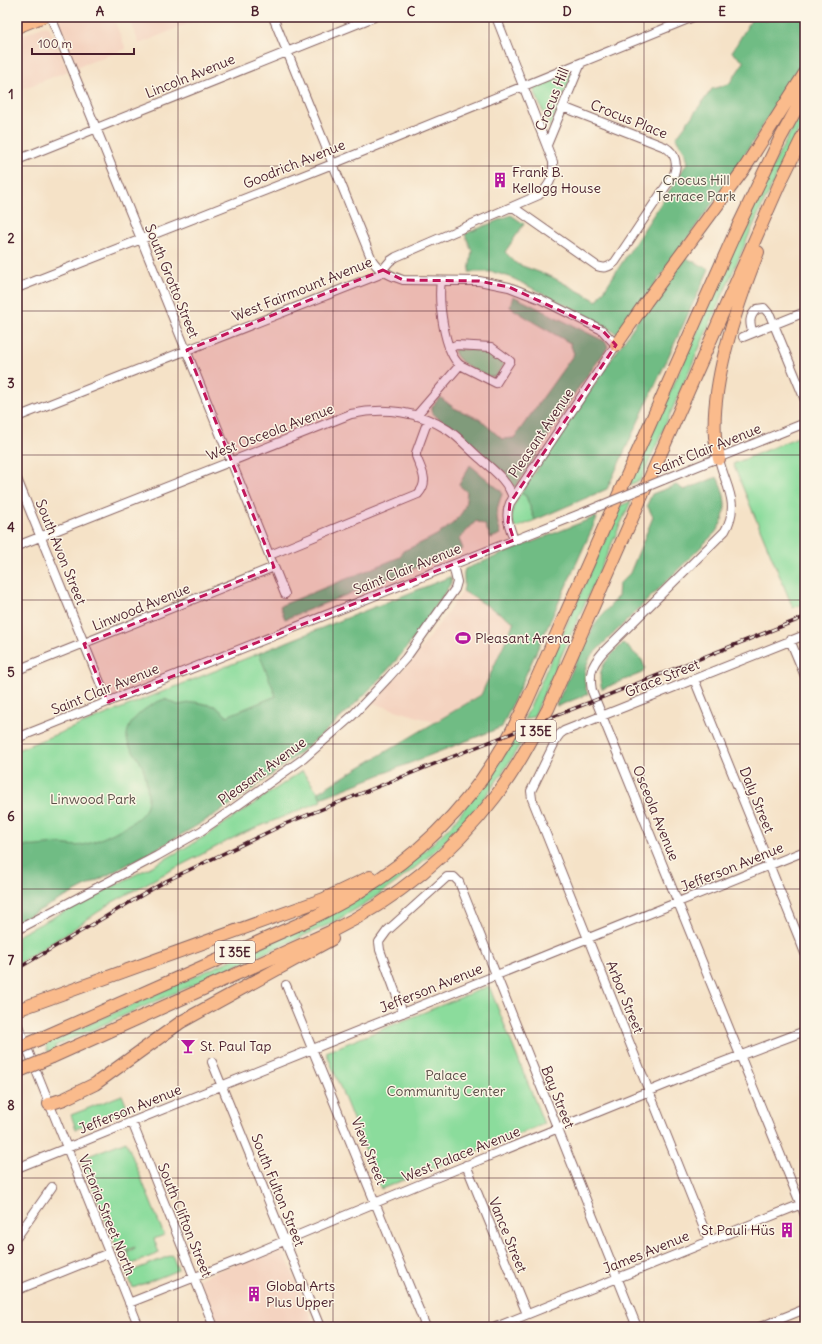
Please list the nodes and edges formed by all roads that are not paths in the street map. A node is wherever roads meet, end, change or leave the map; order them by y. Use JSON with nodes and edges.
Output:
{"nodes":[{"id":1,"x":44,"y":17,"type":"edge"},
{"id":2,"x":51,"y":17,"type":"edge"},
{"id":3,"x":273,"y":17,"type":"edge"},
{"id":4,"x":374,"y":17,"type":"edge"},
{"id":5,"x":496,"y":17,"type":"edge"},
{"id":6,"x":693,"y":17,"type":"edge"},
{"id":7,"x":17,"y":28,"type":"edge"},
{"id":8,"x":287,"y":52,"type":"junction"},
{"id":9,"x":581,"y":62,"type":"junction"},
{"id":10,"x":805,"y":73,"type":"edge"},
{"id":11,"x":524,"y":86,"type":"junction"},
{"id":12,"x":805,"y":93,"type":"edge"},
{"id":13,"x":563,"y":107,"type":"junction"},
{"id":14,"x":96,"y":128,"type":"junction"},
{"id":15,"x":805,"y":132,"type":"edge"},
{"id":16,"x":547,"y":145,"type":"junction"},
{"id":17,"x":17,"y":160,"type":"edge"},
{"id":18,"x":333,"y":163,"type":"junction"},
{"id":19,"x":779,"y":185,"type":"junction"},
{"id":20,"x":513,"y":207,"type":"junction"},
{"id":21,"x":141,"y":239,"type":"junction"},
{"id":22,"x":383,"y":270,"type":"junction"},
{"id":23,"x":441,"y":281,"type":"junction"},
{"id":24,"x":17,"y":288,"type":"edge"},
{"id":25,"x":805,"y":312,"type":"edge"},
{"id":26,"x":774,"y":325,"type":"junction"},
{"id":27,"x":753,"y":333,"type":"junction"},
{"id":28,"x":743,"y":337,"type":"dead end"},
{"id":29,"x":616,"y":345,"type":"junction"},
{"id":30,"x":449,"y":348,"type":"junction"},
{"id":31,"x":186,"y":350,"type":"junction"},
{"id":32,"x":460,"y":365,"type":"junction"},
{"id":33,"x":805,"y":400,"type":"edge"},
{"id":34,"x":416,"y":416,"type":"junction"},
{"id":35,"x":17,"y":418,"type":"edge"},
{"id":36,"x":428,"y":420,"type":"junction"},
{"id":37,"x":805,"y":423,"type":"edge"},
{"id":38,"x":719,"y":459,"type":"junction"},
{"id":39,"x":232,"y":461,"type":"junction"},
{"id":40,"x":17,"y":479,"type":"edge"},
{"id":41,"x":513,"y":498,"type":"junction"},
{"id":42,"x":41,"y":537,"type":"junction"},
{"id":43,"x":514,"y":540,"type":"junction"},
{"id":44,"x":17,"y":546,"type":"edge"},
{"id":45,"x":270,"y":555,"type":"junction"},
{"id":46,"x":453,"y":565,"type":"junction"},
{"id":47,"x":274,"y":567,"type":"junction"},
{"id":48,"x":285,"y":594,"type":"dead end"},
{"id":49,"x":805,"y":634,"type":"edge"},
{"id":50,"x":790,"y":640,"type":"junction"},
{"id":51,"x":84,"y":644,"type":"junction"},
{"id":52,"x":17,"y":670,"type":"edge"},
{"id":53,"x":805,"y":676,"type":"edge"},
{"id":54,"x":694,"y":679,"type":"junction"},
{"id":55,"x":108,"y":702,"type":"junction"},
{"id":56,"x":603,"y":716,"type":"junction"},
{"id":57,"x":17,"y":738,"type":"edge"},
{"id":58,"x":544,"y":764,"type":"joint"},
{"id":59,"x":416,"y":851,"type":"junction"},
{"id":60,"x":805,"y":851,"type":"edge"},
{"id":61,"x":770,"y":866,"type":"junction"},
{"id":62,"x":404,"y":888,"type":"junction"},
{"id":63,"x":678,"y":902,"type":"junction"},
{"id":64,"x":17,"y":930,"type":"edge"},
{"id":65,"x":588,"y":939,"type":"junction"},
{"id":66,"x":805,"y":953,"type":"edge"},
{"id":67,"x":496,"y":976,"type":"junction"},
{"id":68,"x":286,"y":985,"type":"dead end"},
{"id":69,"x":17,"y":1010,"type":"edge"},
{"id":70,"x":403,"y":1013,"type":"junction"},
{"id":71,"x":17,"y":1023,"type":"edge"},
{"id":72,"x":805,"y":1031,"type":"edge"},
{"id":73,"x":17,"y":1049,"type":"edge"},
{"id":74,"x":314,"y":1049,"type":"junction"},
{"id":75,"x":740,"y":1056,"type":"junction"},
{"id":76,"x":212,"y":1062,"type":"dead end"},
{"id":77,"x":17,"y":1072,"type":"edge"},
{"id":78,"x":222,"y":1086,"type":"junction"},
{"id":79,"x":649,"y":1092,"type":"junction"},
{"id":80,"x":49,"y":1104,"type":"junction"},
{"id":81,"x":132,"y":1122,"type":"junction"},
{"id":82,"x":557,"y":1129,"type":"junction"},
{"id":83,"x":66,"y":1148,"type":"junction"},
{"id":84,"x":466,"y":1165,"type":"junction"},
{"id":85,"x":17,"y":1168,"type":"edge"},
{"id":86,"x":52,"y":1187,"type":"dead end"},
{"id":87,"x":376,"y":1203,"type":"junction"},
{"id":88,"x":803,"y":1203,"type":"edge"},
{"id":89,"x":805,"y":1215,"type":"edge"},
{"id":90,"x":17,"y":1237,"type":"edge"},
{"id":91,"x":285,"y":1240,"type":"junction"},
{"id":92,"x":709,"y":1241,"type":"junction"},
{"id":93,"x":109,"y":1253,"type":"junction"},
{"id":94,"x":194,"y":1277,"type":"junction"},
{"id":95,"x":617,"y":1278,"type":"junction"},
{"id":96,"x":17,"y":1290,"type":"edge"},
{"id":97,"x":129,"y":1303,"type":"junction"},
{"id":98,"x":805,"y":1309,"type":"edge"},
{"id":99,"x":527,"y":1314,"type":"junction"},
{"id":100,"x":139,"y":1327,"type":"edge"},
{"id":101,"x":214,"y":1327,"type":"edge"},
{"id":102,"x":320,"y":1327,"type":"edge"},
{"id":103,"x":426,"y":1327,"type":"edge"},
{"id":104,"x":496,"y":1327,"type":"edge"},
{"id":105,"x":637,"y":1327,"type":"edge"},
{"id":106,"x":760,"y":1327,"type":"edge"}],
"edges":[{"from":1,"to":7,"type":"main road"},
{"from":2,"to":14,"type":"street","name":"South Grotto Street"},
{"from":3,"to":8,"type":"street"},
{"from":4,"to":8,"type":"street","name":"Lincoln Avenue"},
{"from":5,"to":11,"type":"street","name":"West Fairmount Avenue"},
{"from":6,"to":9,"type":"street","name":"Crocus Hill"},
{"from":8,"to":14,"type":"street","name":"Lincoln Avenue"},
{"from":8,"to":18,"type":"street"},
{"from":9,"to":11,"type":"street","name":"Goodrich Avenue"},
{"from":9,"to":13,"type":"street","name":"Crocus Hill"},
{"from":10,"to":29,"type":"highway"},
{"from":11,"to":16,"type":"street","name":"West Fairmount Avenue"},
{"from":11,"to":18,"type":"street","name":"Goodrich Avenue"},
{"from":12,"to":59,"type":"highway","number":"I 35E"},
{"from":13,"to":16,"type":"street","name":"Crocus Hill"},
{"from":13,"to":20,"type":"street","name":"Crocus Place"},
{"from":14,"to":17,"type":"street","name":"Lincoln Avenue"},
{"from":14,"to":21,"type":"street","name":"South Grotto Street"},
{"from":15,"to":19,"type":"highway","number":"I 35E"},
{"from":16,"to":20,"type":"street","name":"West Fairmount Avenue"},
{"from":18,"to":21,"type":"street","name":"Goodrich Avenue"},
{"from":18,"to":22,"type":"street"},
{"from":19,"to":38,"type":"highway"},
{"from":19,"to":62,"type":"highway","number":"I 35E"},
{"from":20,"to":22,"type":"street","name":"West Fairmount Avenue"},
{"from":21,"to":24,"type":"street","name":"Goodrich Avenue"},
{"from":21,"to":31,"type":"street","name":"South Grotto Street"},
{"from":22,"to":23,"type":"street"},
{"from":22,"to":31,"type":"street","name":"West Fairmount Avenue"},
{"from":23,"to":29,"type":"street"},
{"from":23,"to":30,"type":"street"},
{"from":25,"to":26,"type":"street"},
{"from":26,"to":27,"type":"street"},
{"from":26,"to":27,"type":"street"},
{"from":26,"to":33,"type":"street"},
{"from":27,"to":28,"type":"street"},
{"from":29,"to":41,"type":"street","name":"Pleasant Avenue"},
{"from":30,"to":32,"type":"street"},
{"from":30,"to":32,"type":"street"},
{"from":31,"to":35,"type":"street","name":"West Fairmount Avenue"},
{"from":31,"to":39,"type":"street","name":"South Grotto Street"},
{"from":32,"to":34,"type":"street"},
{"from":34,"to":36,"type":"street","name":"West Osceola Avenue"},
{"from":34,"to":39,"type":"street","name":"West Osceola Avenue"},
{"from":36,"to":41,"type":"street","name":"West Osceola Avenue"},
{"from":36,"to":45,"type":"street"},
{"from":37,"to":38,"type":"street","name":"Saint Clair Avenue"},
{"from":38,"to":43,"type":"street","name":"Saint Clair Avenue","bridge":true},
{"from":38,"to":56,"type":"street","name":"Osceola Avenue"},
{"from":39,"to":42,"type":"street","name":"West Osceola Avenue"},
{"from":39,"to":45,"type":"street","name":"South Grotto Street"},
{"from":40,"to":42,"type":"street","name":"South Avon Street"},
{"from":41,"to":43,"type":"street","name":"Pleasant Avenue"},
{"from":42,"to":44,"type":"street","name":"West Osceola Avenue"},
{"from":42,"to":51,"type":"street","name":"South Avon Street"},
{"from":43,"to":46,"type":"street","name":"Saint Clair Avenue"},
{"from":45,"to":47,"type":"street","name":"South Grotto Street"},
{"from":46,"to":55,"type":"street","name":"Saint Clair Avenue"},
{"from":46,"to":64,"type":"street","name":"Pleasant Avenue"},
{"from":47,"to":48,"type":"street"},
{"from":47,"to":51,"type":"street","name":"Linwood Avenue"},
{"from":49,"to":50,"type":"street","name":"Grace Street"},
{"from":50,"to":53,"type":"street"},
{"from":50,"to":54,"type":"street","name":"Grace Street"},
{"from":51,"to":52,"type":"street","name":"Linwood Avenue"},
{"from":51,"to":55,"type":"street","name":"South Avon Street"},
{"from":54,"to":56,"type":"street","name":"Grace Street"},
{"from":54,"to":61,"type":"street","name":"Daly Street"},
{"from":55,"to":57,"type":"street","name":"Saint Clair Avenue"},
{"from":56,"to":58,"type":"street","name":"Grace Street"},
{"from":56,"to":63,"type":"street","name":"Osceola Avenue"},
{"from":58,"to":65,"type":"street","name":"Arbor Street"},
{"from":59,"to":69,"type":"highway"},
{"from":59,"to":73,"type":"highway","number":"I 35E","bridge":true},
{"from":60,"to":61,"type":"street","name":"Jefferson Avenue"},
{"from":61,"to":63,"type":"street","name":"Jefferson Avenue"},
{"from":61,"to":66,"type":"street","name":"Daly Street"},
{"from":62,"to":77,"type":"highway","number":"I 35E","bridge":true},
{"from":62,"to":80,"type":"highway"},
{"from":63,"to":65,"type":"street","name":"Jefferson Avenue"},
{"from":63,"to":75,"type":"street","name":"Osceola Avenue"},
{"from":65,"to":67,"type":"street","name":"Jefferson Avenue"},
{"from":65,"to":79,"type":"street","name":"Arbor Street"},
{"from":67,"to":70,"type":"street","name":"Jefferson Avenue"},
{"from":67,"to":70,"type":"street","name":"Bay Street"},
{"from":67,"to":82,"type":"street","name":"Bay Street"},
{"from":68,"to":74,"type":"street","name":"View Street"},
{"from":70,"to":74,"type":"street","name":"Jefferson Avenue"},
{"from":71,"to":80,"type":"street","name":"Victoria Street North"},
{"from":72,"to":75,"type":"street","name":"West Palace Avenue"},
{"from":74,"to":78,"type":"street","name":"Jefferson Avenue"},
{"from":74,"to":87,"type":"street","name":"View Street"},
{"from":75,"to":79,"type":"street","name":"West Palace Avenue"},
{"from":75,"to":88,"type":"street","name":"Osceola Avenue"},
{"from":76,"to":78,"type":"street","name":"South Fulton Street"},
{"from":78,"to":81,"type":"street","name":"Jefferson Avenue"},
{"from":78,"to":91,"type":"street","name":"South Fulton Street"},
{"from":79,"to":82,"type":"street","name":"West Palace Avenue"},
{"from":79,"to":92,"type":"street","name":"Arbor Street"},
{"from":80,"to":83,"type":"street","name":"Victoria Street North"},
{"from":81,"to":83,"type":"street","name":"Jefferson Avenue"},
{"from":81,"to":94,"type":"street","name":"South Clifton Street"},
{"from":82,"to":84,"type":"street","name":"West Palace Avenue"},
{"from":82,"to":95,"type":"street","name":"Bay Street"},
{"from":83,"to":85,"type":"street","name":"Jefferson Avenue"},
{"from":83,"to":93,"type":"street","name":"Victoria Street North"},
{"from":84,"to":87,"type":"street","name":"West Palace Avenue"},
{"from":84,"to":99,"type":"street","name":"Vance Street"},
{"from":86,"to":90,"type":"street"},
{"from":87,"to":91,"type":"street","name":"West Palace Avenue"},
{"from":87,"to":103,"type":"street","name":"View Street"},
{"from":88,"to":89,"type":"street","name":"Osceola Avenue"},
{"from":88,"to":92,"type":"street","name":"James Avenue"},
{"from":91,"to":94,"type":"street","name":"West Palace Avenue"},
{"from":91,"to":102,"type":"street","name":"South Fulton Street"},
{"from":92,"to":95,"type":"street","name":"James Avenue"},
{"from":93,"to":96,"type":"street"},
{"from":93,"to":97,"type":"street","name":"Victoria Street North"},
{"from":94,"to":97,"type":"street","name":"West Palace Avenue"},
{"from":94,"to":101,"type":"street","name":"South Clifton Street"},
{"from":95,"to":99,"type":"street","name":"James Avenue"},
{"from":95,"to":105,"type":"street","name":"Bay Street"},
{"from":97,"to":100,"type":"street","name":"Victoria Street North"},
{"from":98,"to":106,"type":"street"},
{"from":99,"to":104,"type":"street","name":"James Avenue"}]}
